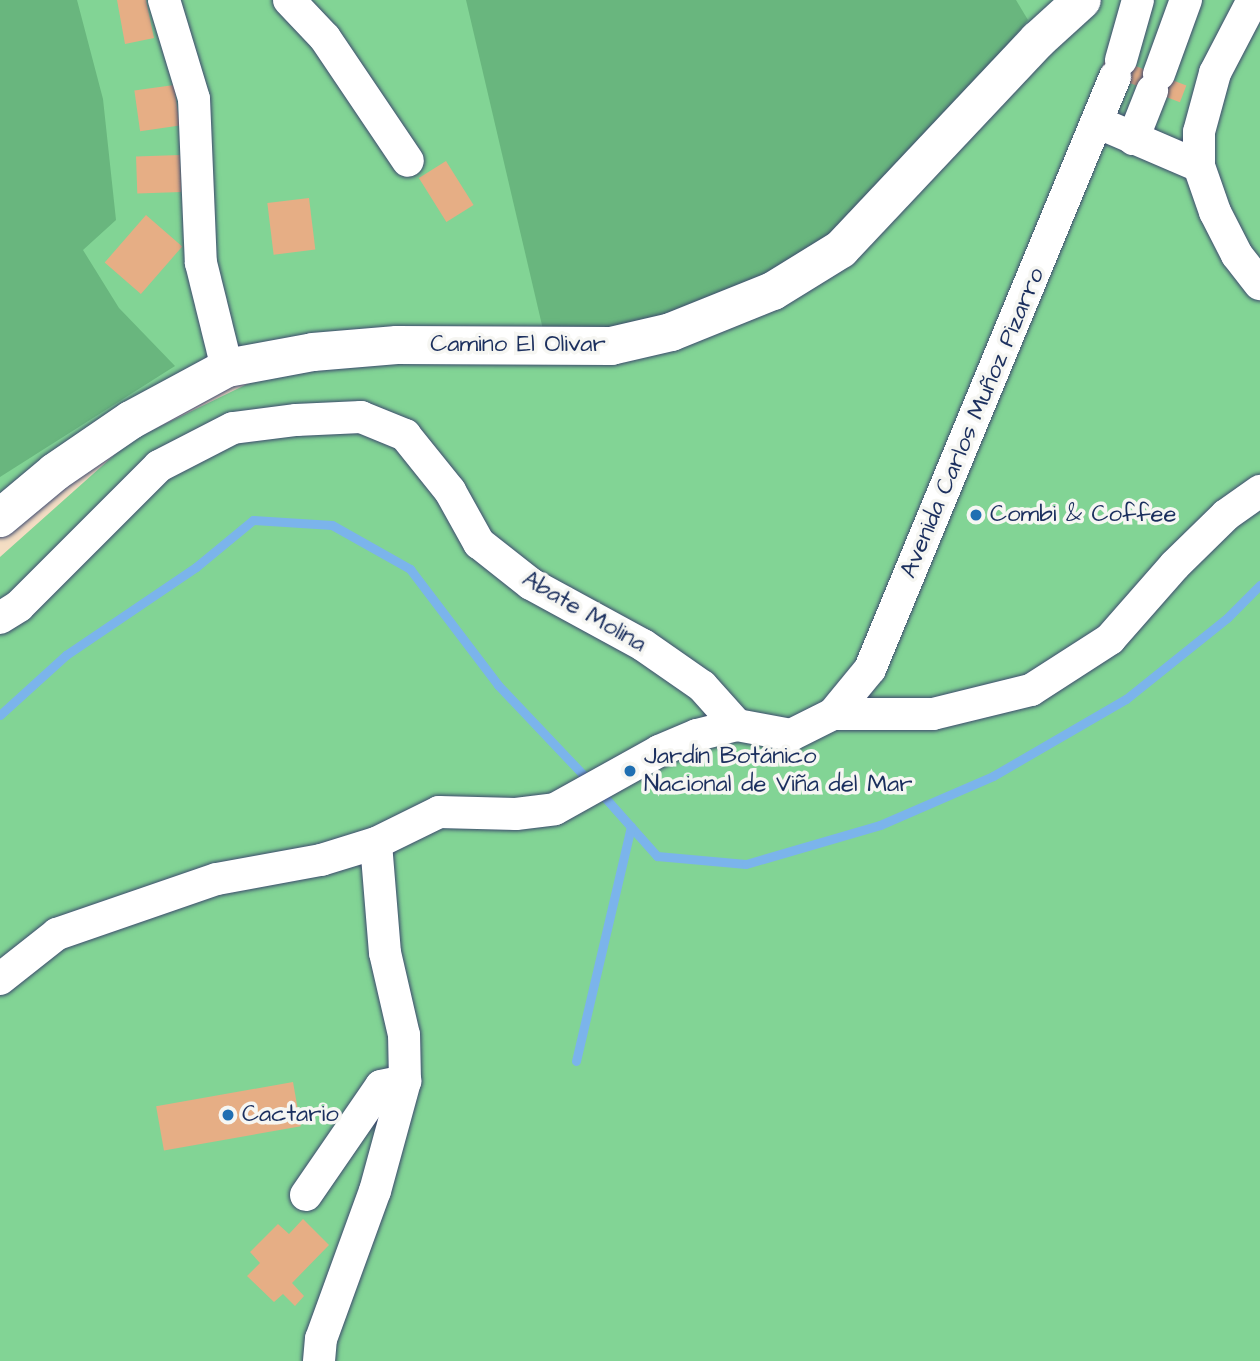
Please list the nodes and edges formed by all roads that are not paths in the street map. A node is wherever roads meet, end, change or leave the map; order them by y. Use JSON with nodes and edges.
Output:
{"nodes":[{"id":1,"x":164,"y":0,"type":"edge"},
{"id":2,"x":289,"y":0,"type":"edge"},
{"id":3,"x":1082,"y":0,"type":"edge"},
{"id":4,"x":1186,"y":0,"type":"edge"},
{"id":5,"x":1253,"y":0,"type":"edge"},
{"id":6,"x":1137,"y":1,"type":"edge"},
{"id":7,"x":1098,"y":123,"type":"junction"},
{"id":8,"x":1133,"y":139,"type":"junction"},
{"id":9,"x":408,"y":162,"type":"dead end"},
{"id":10,"x":1199,"y":166,"type":"junction"},
{"id":11,"x":1260,"y":284,"type":"edge"},
{"id":12,"x":227,"y":368,"type":"junction"},
{"id":13,"x":1260,"y":491,"type":"edge"},
{"id":14,"x":0,"y":519,"type":"edge"},
{"id":15,"x":0,"y":618,"type":"edge"},
{"id":16,"x":833,"y":714,"type":"junction"},
{"id":17,"x":737,"y":725,"type":"junction"},
{"id":18,"x":376,"y":843,"type":"junction"},
{"id":19,"x":0,"y":979,"type":"edge"},
{"id":20,"x":405,"y":1081,"type":"junction"},
{"id":21,"x":306,"y":1195,"type":"dead end"},
{"id":22,"x":319,"y":1361,"type":"edge"}],
"edges":[{"from":1,"to":12,"type":"lane"},
{"from":2,"to":9,"type":"lane"},
{"from":3,"to":12,"type":"main road","name":"Camino El Olivar"},
{"from":4,"to":8,"type":"lane"},
{"from":5,"to":10,"type":"lane"},
{"from":6,"to":7,"type":"lane","name":"Avenida Carlos Muñoz Pizarro"},
{"from":7,"to":8,"type":"lane"},
{"from":7,"to":16,"type":"lane","name":"Avenida Carlos Muñoz Pizarro"},
{"from":8,"to":10,"type":"lane"},
{"from":10,"to":11,"type":"lane"},
{"from":12,"to":14,"type":"main road","name":"Camino El Olivar"},
{"from":13,"to":16,"type":"lane"},
{"from":15,"to":17,"type":"lane","name":"Abate Molina"},
{"from":16,"to":17,"type":"lane"},
{"from":17,"to":18,"type":"lane"},
{"from":18,"to":19,"type":"lane"},
{"from":18,"to":20,"type":"lane"},
{"from":20,"to":21,"type":"lane"},
{"from":20,"to":22,"type":"lane"}]}
